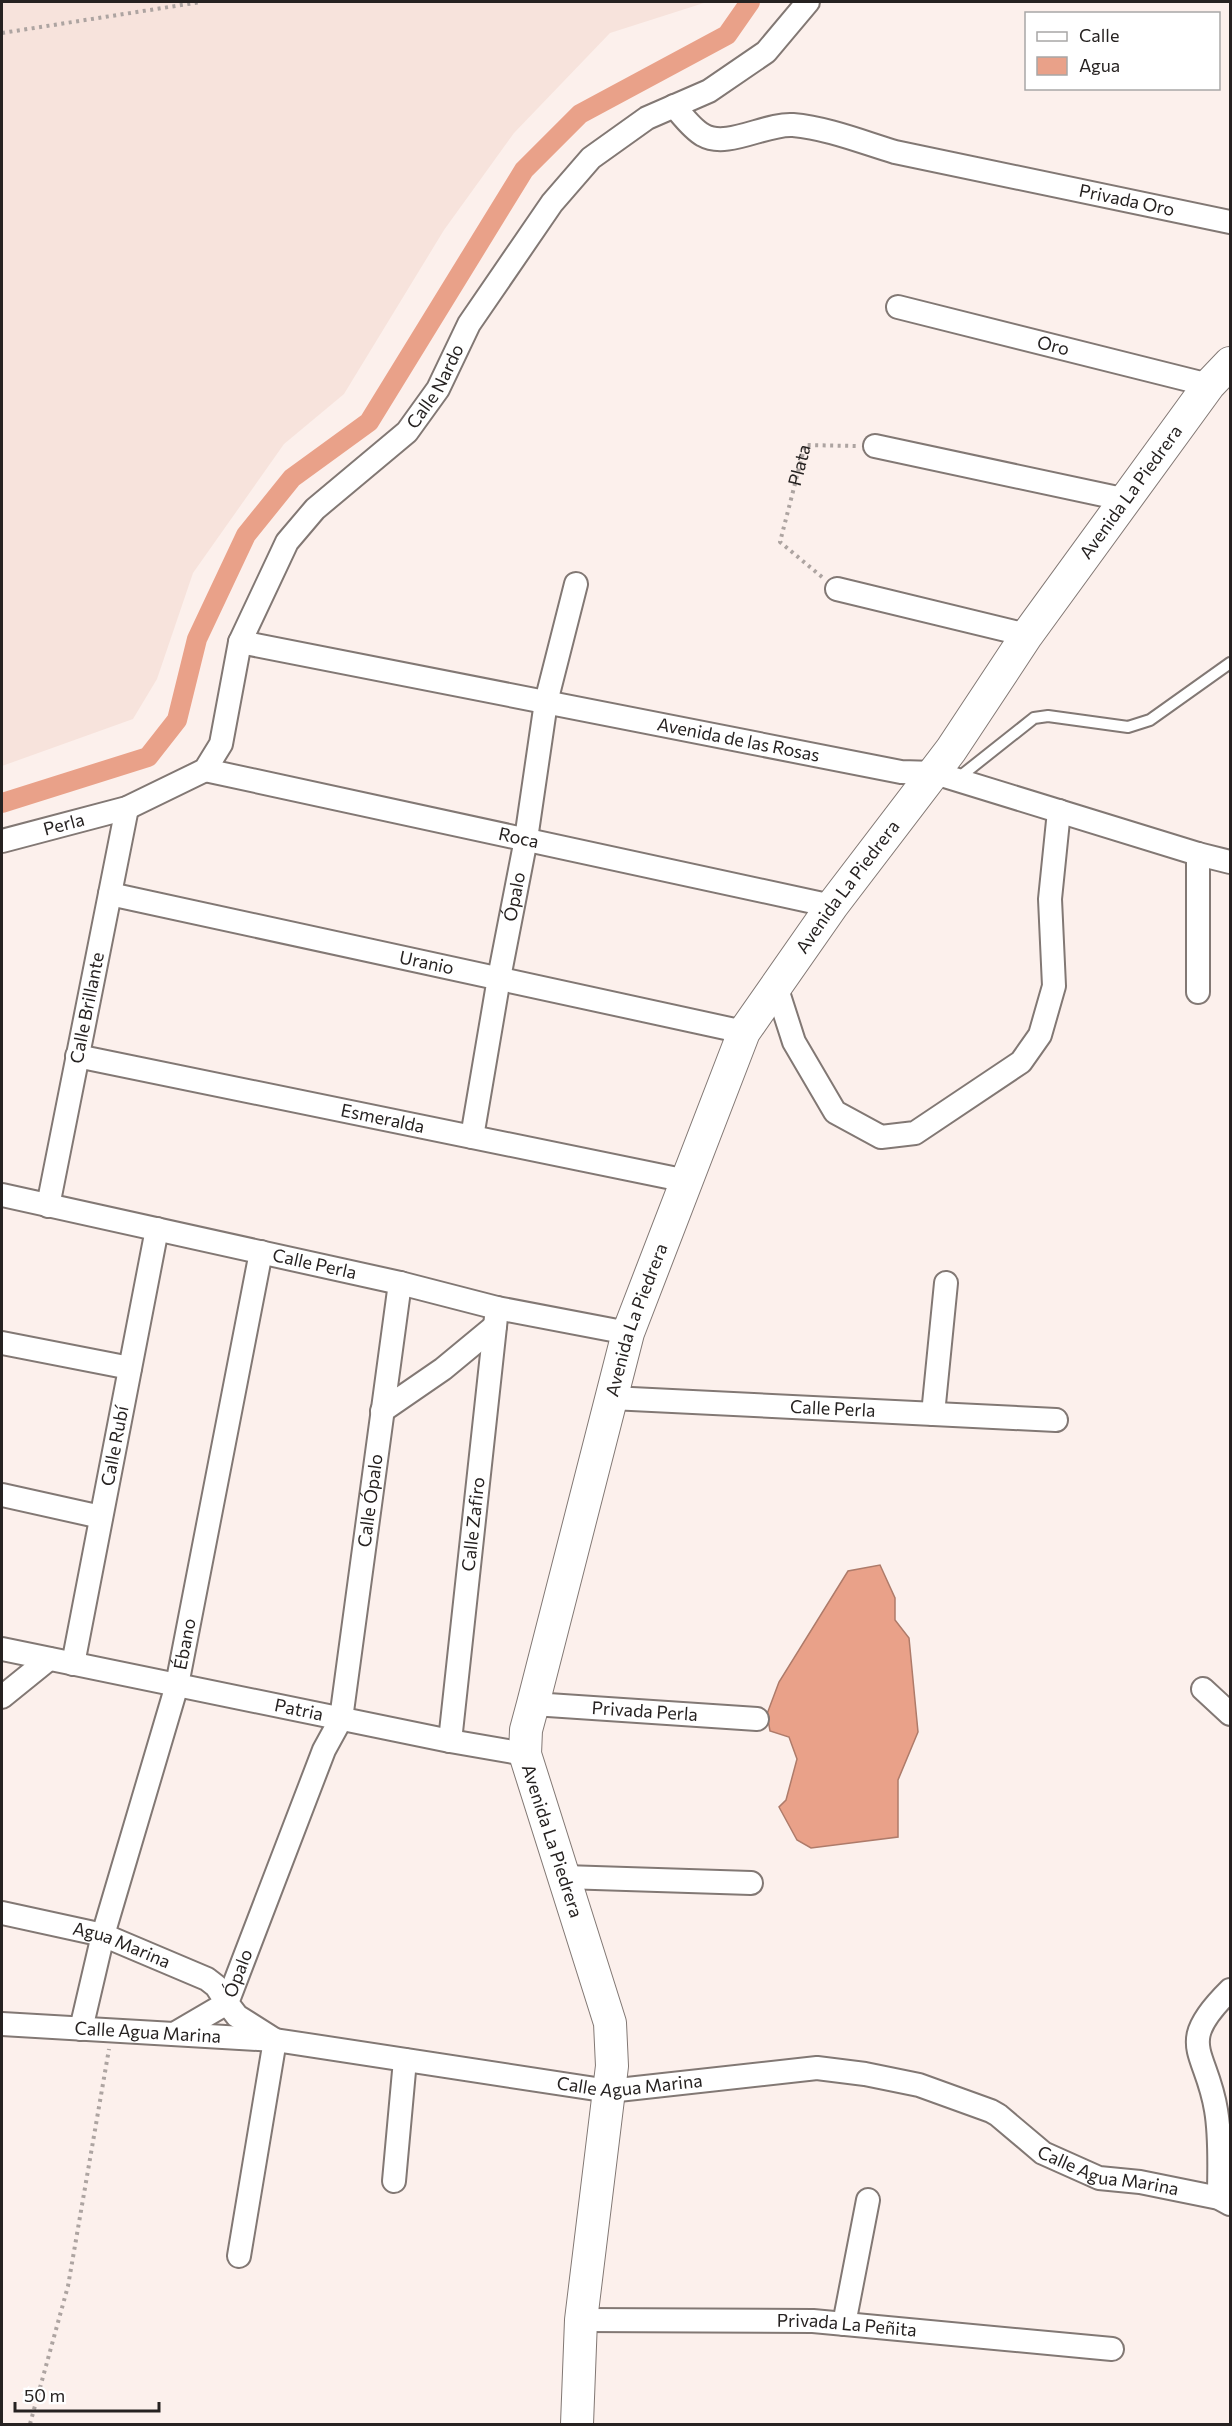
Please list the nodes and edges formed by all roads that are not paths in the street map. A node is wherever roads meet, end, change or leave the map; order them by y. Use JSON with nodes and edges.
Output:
{"nodes":[{"id":1,"x":808,"y":2,"type":"edge"},
{"id":2,"x":674,"y":106,"type":"junction"},
{"id":3,"x":1230,"y":222,"type":"edge"},
{"id":4,"x":898,"y":307,"type":"dead end"},
{"id":5,"x":1220,"y":374,"type":"edge"},
{"id":6,"x":875,"y":446,"type":"road end"},
{"id":7,"x":1127,"y":500,"type":"junction"},
{"id":8,"x":576,"y":584,"type":"dead end"},
{"id":9,"x":837,"y":590,"type":"road end"},
{"id":10,"x":1027,"y":635,"type":"junction"},
{"id":11,"x":240,"y":642,"type":"junction"},
{"id":12,"x":1230,"y":663,"type":"edge"},
{"id":13,"x":546,"y":702,"type":"junction"},
{"id":14,"x":205,"y":770,"type":"junction"},
{"id":15,"x":946,"y":776,"type":"junction"},
{"id":16,"x":127,"y":808,"type":"junction"},
{"id":17,"x":1059,"y":811,"type":"junction"},
{"id":18,"x":526,"y":839,"type":"junction"},
{"id":19,"x":2,"y":841,"type":"edge"},
{"id":20,"x":1198,"y":854,"type":"junction"},
{"id":21,"x":1230,"y":862,"type":"edge"},
{"id":22,"x":110,"y":894,"type":"junction"},
{"id":23,"x":832,"y":906,"type":"junction"},
{"id":24,"x":499,"y":978,"type":"junction"},
{"id":25,"x":776,"y":986,"type":"junction"},
{"id":26,"x":1198,"y":992,"type":"dead end"},
{"id":27,"x":744,"y":1032,"type":"junction"},
{"id":28,"x":77,"y":1056,"type":"junction"},
{"id":29,"x":472,"y":1137,"type":"junction"},
{"id":30,"x":687,"y":1181,"type":"junction"},
{"id":31,"x":2,"y":1195,"type":"edge"},
{"id":32,"x":48,"y":1206,"type":"junction"},
{"id":33,"x":157,"y":1229,"type":"junction"},
{"id":34,"x":261,"y":1252,"type":"junction"},
{"id":35,"x":400,"y":1283,"type":"junction"},
{"id":36,"x":946,"y":1283,"type":"dead end"},
{"id":37,"x":496,"y":1317,"type":"junction"},
{"id":38,"x":628,"y":1333,"type":"junction"},
{"id":39,"x":2,"y":1343,"type":"edge"},
{"id":40,"x":130,"y":1368,"type":"junction"},
{"id":41,"x":611,"y":1398,"type":"junction"},
{"id":42,"x":382,"y":1411,"type":"junction"},
{"id":43,"x":933,"y":1414,"type":"junction"},
{"id":44,"x":1056,"y":1420,"type":"dead end"},
{"id":45,"x":2,"y":1495,"type":"edge"},
{"id":46,"x":101,"y":1517,"type":"junction"},
{"id":47,"x":2,"y":1649,"type":"edge"},
{"id":48,"x":49,"y":1659,"type":"junction"},
{"id":49,"x":73,"y":1664,"type":"junction"},
{"id":50,"x":177,"y":1685,"type":"junction"},
{"id":51,"x":1203,"y":1689,"type":"dead end"},
{"id":52,"x":2,"y":1697,"type":"edge"},
{"id":53,"x":533,"y":1704,"type":"junction"},
{"id":54,"x":1230,"y":1714,"type":"edge"},
{"id":55,"x":341,"y":1719,"type":"junction"},
{"id":56,"x":756,"y":1719,"type":"dead end"},
{"id":57,"x":450,"y":1742,"type":"junction"},
{"id":58,"x":525,"y":1754,"type":"junction"},
{"id":59,"x":564,"y":1877,"type":"junction"},
{"id":60,"x":751,"y":1883,"type":"dead end"},
{"id":61,"x":2,"y":1913,"type":"edge"},
{"id":62,"x":103,"y":1935,"type":"junction"},
{"id":63,"x":1230,"y":1990,"type":"edge"},
{"id":64,"x":227,"y":2003,"type":"junction"},
{"id":65,"x":2,"y":2024,"type":"edge"},
{"id":66,"x":81,"y":2029,"type":"junction"},
{"id":67,"x":174,"y":2034,"type":"junction"},
{"id":68,"x":275,"y":2040,"type":"junction"},
{"id":69,"x":405,"y":2060,"type":"junction"},
{"id":70,"x":609,"y":2091,"type":"junction"},
{"id":71,"x":394,"y":2181,"type":"dead end"},
{"id":72,"x":868,"y":2200,"type":"dead end"},
{"id":73,"x":1225,"y":2201,"type":"edge"},
{"id":74,"x":239,"y":2256,"type":"dead end"},
{"id":75,"x":581,"y":2320,"type":"junction"},
{"id":76,"x":844,"y":2324,"type":"junction"},
{"id":77,"x":1112,"y":2349,"type":"dead end"},
{"id":78,"x":577,"y":2424,"type":"edge"}],
"edges":[{"from":1,"to":2,"type":"street","name":"Calle Nardo"},
{"from":2,"to":3,"type":"street","name":"Privada Oro"},
{"from":2,"to":11,"type":"street","name":"Calle Nardo"},
{"from":4,"to":5,"type":"street","name":"Oro"},
{"from":5,"to":7,"type":"street","name":"Avenida La Piedrera"},
{"from":6,"to":7,"type":"street"},
{"from":7,"to":10,"type":"street","name":"Avenida La Piedrera"},
{"from":8,"to":13,"type":"street","name":"Ópalo"},
{"from":9,"to":10,"type":"street"},
{"from":10,"to":15,"type":"street","name":"Avenida La Piedrera"},
{"from":11,"to":13,"type":"street","name":"Avenida de las Rosas"},
{"from":11,"to":14,"type":"street","name":"Calle Nardo"},
{"from":12,"to":15,"type":"lane"},
{"from":13,"to":15,"type":"street","name":"Avenida de las Rosas"},
{"from":13,"to":18,"type":"street","name":"Ópalo"},
{"from":14,"to":16,"type":"street"},
{"from":14,"to":18,"type":"street","name":"Roca"},
{"from":15,"to":17,"type":"street","name":"Avenida de las Rosas"},
{"from":15,"to":23,"type":"street","name":"Avenida La Piedrera"},
{"from":16,"to":19,"type":"street","name":"Perla"},
{"from":16,"to":22,"type":"street","name":"Calle Brillante"},
{"from":17,"to":20,"type":"street","name":"Avenida de las Rosas"},
{"from":17,"to":25,"type":"street"},
{"from":18,"to":23,"type":"street","name":"Roca"},
{"from":18,"to":24,"type":"street","name":"Ópalo"},
{"from":20,"to":21,"type":"street","name":"Avenida de las Rosas"},
{"from":20,"to":26,"type":"street"},
{"from":22,"to":24,"type":"street","name":"Uranio"},
{"from":22,"to":28,"type":"street","name":"Calle Brillante"},
{"from":23,"to":25,"type":"street","name":"Avenida La Piedrera"},
{"from":24,"to":27,"type":"street","name":"Uranio"},
{"from":24,"to":29,"type":"street","name":"Ópalo"},
{"from":25,"to":27,"type":"street","name":"Avenida La Piedrera"},
{"from":27,"to":30,"type":"street","name":"Avenida La Piedrera"},
{"from":28,"to":29,"type":"street","name":"Esmeralda"},
{"from":28,"to":32,"type":"street","name":"Calle Brillante"},
{"from":29,"to":30,"type":"street","name":"Esmeralda"},
{"from":30,"to":38,"type":"street","name":"Avenida La Piedrera"},
{"from":31,"to":32,"type":"street","name":"Calle Perla"},
{"from":32,"to":33,"type":"street","name":"Calle Perla"},
{"from":33,"to":34,"type":"street","name":"Calle Perla"},
{"from":33,"to":40,"type":"street","name":"Calle Rubí"},
{"from":34,"to":35,"type":"street","name":"Calle Perla"},
{"from":34,"to":50,"type":"street","name":"Ébano"},
{"from":35,"to":37,"type":"street","name":"Calle Perla"},
{"from":35,"to":42,"type":"street","name":"Calle Ópalo"},
{"from":36,"to":43,"type":"street"},
{"from":37,"to":38,"type":"street","name":"Calle Perla"},
{"from":37,"to":42,"type":"street"},
{"from":37,"to":57,"type":"street","name":"Calle Zafiro"},
{"from":38,"to":41,"type":"street","name":"Avenida La Piedrera"},
{"from":39,"to":40,"type":"street"},
{"from":40,"to":46,"type":"street","name":"Calle Rubí"},
{"from":41,"to":43,"type":"street","name":"Calle Perla"},
{"from":41,"to":53,"type":"street","name":"Avenida La Piedrera"},
{"from":42,"to":55,"type":"street","name":"Calle Ópalo"},
{"from":43,"to":44,"type":"street","name":"Calle Perla"},
{"from":45,"to":46,"type":"street"},
{"from":46,"to":49,"type":"street","name":"Calle Rubí"},
{"from":47,"to":48,"type":"street","name":"Patria"},
{"from":48,"to":49,"type":"street","name":"Patria"},
{"from":48,"to":52,"type":"street"},
{"from":49,"to":50,"type":"street","name":"Patria"},
{"from":50,"to":55,"type":"street","name":"Patria"},
{"from":50,"to":62,"type":"street","name":"Ébano"},
{"from":51,"to":54,"type":"street"},
{"from":53,"to":56,"type":"street","name":"Privada Perla"},
{"from":53,"to":58,"type":"street","name":"Avenida La Piedrera"},
{"from":55,"to":57,"type":"street","name":"Patria"},
{"from":55,"to":64,"type":"street","name":"Ópalo"},
{"from":57,"to":58,"type":"street","name":"Patria"},
{"from":58,"to":59,"type":"street","name":"Avenida La Piedrera"},
{"from":59,"to":60,"type":"street"},
{"from":59,"to":70,"type":"street","name":"Avenida La Piedrera"},
{"from":61,"to":62,"type":"street","name":"Agua Marina"},
{"from":62,"to":64,"type":"street","name":"Agua Marina"},
{"from":62,"to":66,"type":"street","name":"Ébano"},
{"from":63,"to":73,"type":"street"},
{"from":64,"to":67,"type":"street"},
{"from":64,"to":68,"type":"street","name":"Ópalo"},
{"from":65,"to":66,"type":"street","name":"Calle Agua Marina"},
{"from":66,"to":67,"type":"street","name":"Calle Agua Marina"},
{"from":67,"to":68,"type":"street","name":"Calle Agua Marina"},
{"from":68,"to":69,"type":"street","name":"Calle Agua Marina"},
{"from":68,"to":74,"type":"street"},
{"from":69,"to":70,"type":"street","name":"Calle Agua Marina"},
{"from":69,"to":71,"type":"street"},
{"from":70,"to":73,"type":"street","name":"Calle Agua Marina"},
{"from":70,"to":75,"type":"street","name":"Avenida La Piedrera"},
{"from":72,"to":76,"type":"street"},
{"from":75,"to":76,"type":"street","name":"Privada La Peñita"},
{"from":75,"to":78,"type":"street","name":"Avenida La Piedrera"},
{"from":76,"to":77,"type":"street","name":"Privada La Peñita"}]}
